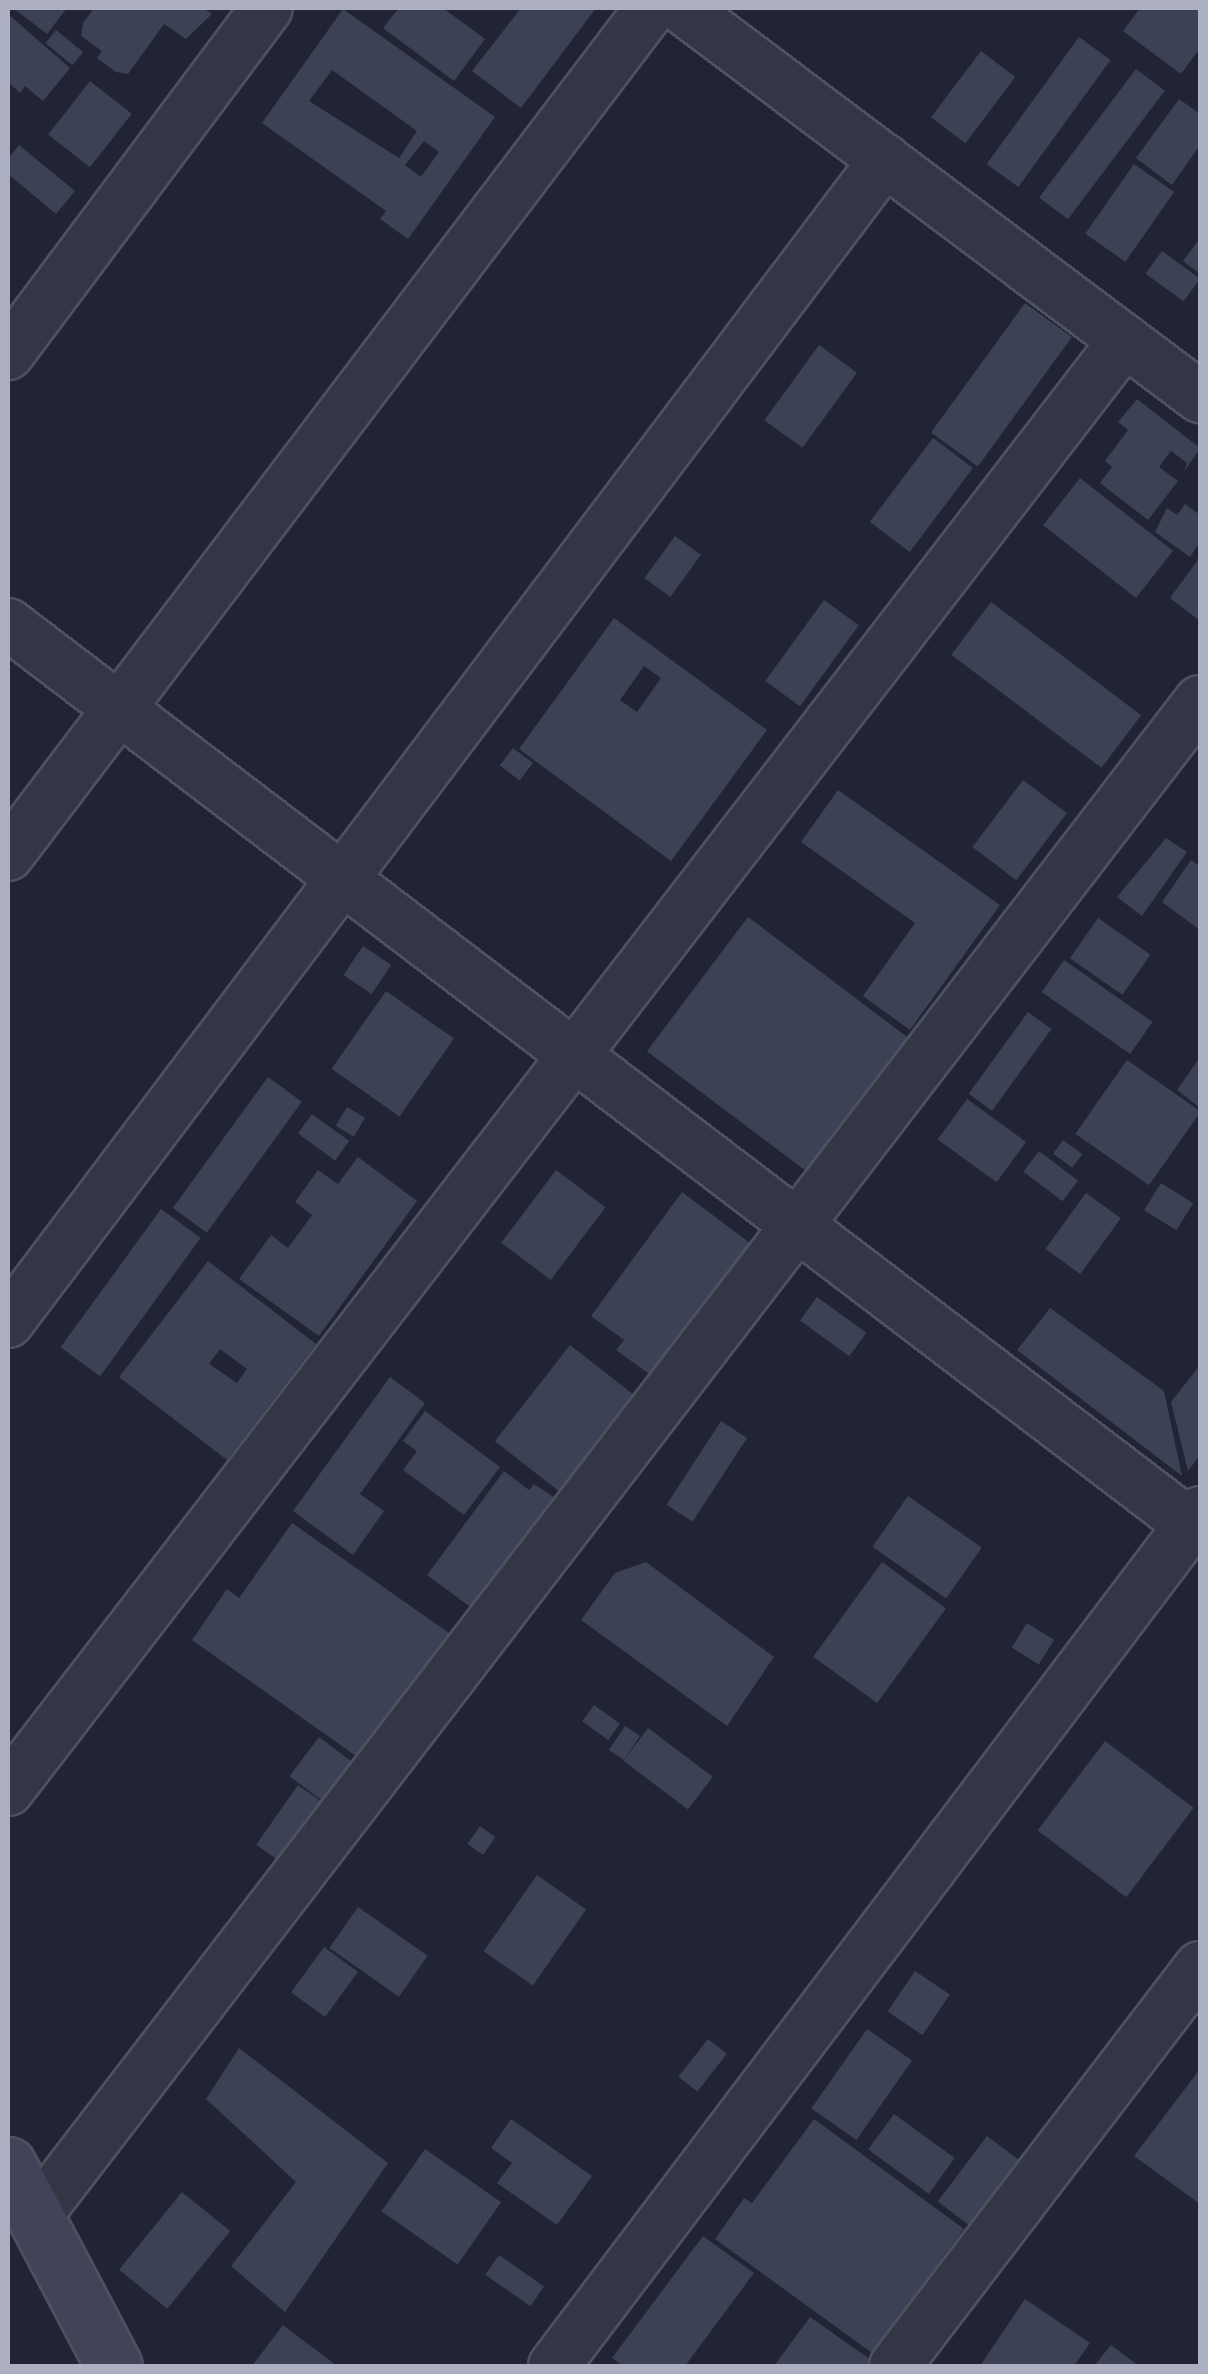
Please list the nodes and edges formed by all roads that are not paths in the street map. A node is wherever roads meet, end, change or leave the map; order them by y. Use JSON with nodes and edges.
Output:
{"nodes":[{"id":1,"x":267,"y":8,"type":"edge"},
{"id":2,"x":651,"y":8,"type":"edge"},
{"id":3,"x":682,"y":8,"type":"edge"},
{"id":4,"x":885,"y":160,"type":"junction"},
{"id":5,"x":1125,"y":340,"type":"junction"},
{"id":6,"x":8,"y":354,"type":"edge"},
{"id":7,"x":1200,"y":397,"type":"edge"},
{"id":8,"x":8,"y":624,"type":"edge"},
{"id":9,"x":1200,"y":700,"type":"edge"},
{"id":10,"x":119,"y":708,"type":"junction"},
{"id":11,"x":8,"y":855,"type":"edge"},
{"id":12,"x":342,"y":879,"type":"junction"},
{"id":13,"x":574,"y":1055,"type":"junction"},
{"id":14,"x":798,"y":1224,"type":"junction"},
{"id":15,"x":8,"y":1322,"type":"edge"},
{"id":16,"x":1197,"y":1523,"type":"edge"},
{"id":17,"x":8,"y":1790,"type":"edge"},
{"id":18,"x":1200,"y":1968,"type":"edge"},
{"id":19,"x":8,"y":2165,"type":"edge"},
{"id":20,"x":35,"y":2216,"type":"junction"},
{"id":21,"x":114,"y":2366,"type":"edge"},
{"id":22,"x":554,"y":2366,"type":"edge"},
{"id":23,"x":895,"y":2366,"type":"edge"}],
"edges":[{"from":1,"to":6,"type":"street"},
{"from":2,"to":10,"type":"street"},
{"from":3,"to":4,"type":"street"},
{"from":4,"to":5,"type":"street"},
{"from":4,"to":12,"type":"street"},
{"from":5,"to":7,"type":"street"},
{"from":5,"to":13,"type":"street"},
{"from":8,"to":10,"type":"street"},
{"from":9,"to":14,"type":"street"},
{"from":10,"to":11,"type":"street"},
{"from":10,"to":12,"type":"street"},
{"from":12,"to":13,"type":"street"},
{"from":12,"to":15,"type":"street"},
{"from":13,"to":14,"type":"street"},
{"from":13,"to":17,"type":"street"},
{"from":14,"to":16,"type":"street"},
{"from":14,"to":20,"type":"street"},
{"from":16,"to":22,"type":"street"},
{"from":18,"to":23,"type":"street"},
{"from":19,"to":20,"type":"main road"},
{"from":20,"to":21,"type":"main road"}]}
